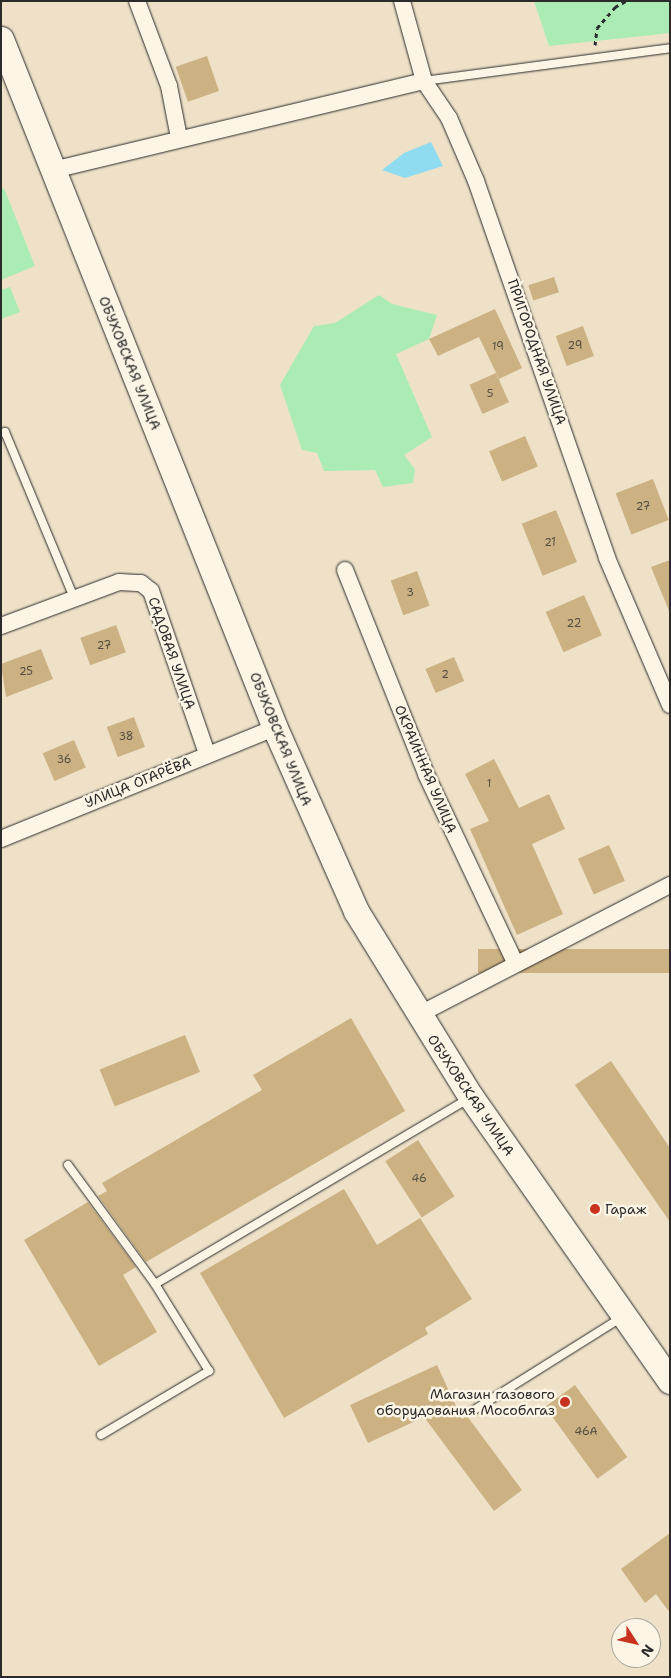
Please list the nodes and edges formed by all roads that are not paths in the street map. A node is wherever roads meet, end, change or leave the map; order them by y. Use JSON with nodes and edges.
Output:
{"nodes":[{"id":1,"x":137,"y":1,"type":"edge"},
{"id":2,"x":402,"y":1,"type":"edge"},
{"id":3,"x":1,"y":39,"type":"edge"},
{"id":4,"x":670,"y":48,"type":"edge"},
{"id":5,"x":424,"y":81,"type":"junction"},
{"id":6,"x":179,"y":138,"type":"junction"},
{"id":7,"x":53,"y":170,"type":"junction"},
{"id":8,"x":1,"y":433,"type":"edge"},
{"id":9,"x":345,"y":570,"type":"dead end"},
{"id":10,"x":74,"y":598,"type":"junction"},
{"id":11,"x":1,"y":626,"type":"edge"},
{"id":12,"x":670,"y":705,"type":"edge"},
{"id":13,"x":275,"y":728,"type":"junction"},
{"id":14,"x":207,"y":754,"type":"junction"},
{"id":15,"x":1,"y":839,"type":"edge"},
{"id":16,"x":670,"y":885,"type":"edge"},
{"id":17,"x":516,"y":964,"type":"junction"},
{"id":18,"x":418,"y":1015,"type":"junction"},
{"id":19,"x":471,"y":1097,"type":"junction"},
{"id":20,"x":68,"y":1164,"type":"dead end"},
{"id":21,"x":155,"y":1284,"type":"junction"},
{"id":22,"x":624,"y":1316,"type":"junction"},
{"id":23,"x":666,"y":1370,"type":"edge"},
{"id":24,"x":474,"y":1410,"type":"dead end"},
{"id":25,"x":101,"y":1435,"type":"dead end"}],
"edges":[{"from":1,"to":6,"type":"street"},
{"from":2,"to":5,"type":"street","name":"ПРИГОРОДНАЯ УЛИЦА"},
{"from":3,"to":7,"type":"main road","name":"ОБУХОВСКАЯ УЛИЦА"},
{"from":4,"to":5,"type":"lane"},
{"from":5,"to":6,"type":"street"},
{"from":5,"to":12,"type":"street","name":"ПРИГОРОДНАЯ УЛИЦА"},
{"from":6,"to":7,"type":"street"},
{"from":7,"to":13,"type":"main road","name":"ОБУХОВСКАЯ УЛИЦА"},
{"from":8,"to":10,"type":"lane"},
{"from":9,"to":17,"type":"street","name":"ОКРАИННАЯ УЛИЦА"},
{"from":10,"to":11,"type":"street","name":"САДОВАЯ УЛИЦА"},
{"from":10,"to":14,"type":"street","name":"САДОВАЯ УЛИЦА"},
{"from":13,"to":14,"type":"street","name":"УЛИЦА ОГАРЁВА"},
{"from":13,"to":18,"type":"main road","name":"ОБУХОВСКАЯ УЛИЦА"},
{"from":14,"to":15,"type":"street","name":"УЛИЦА ОГАРЁВА"},
{"from":16,"to":17,"type":"street"},
{"from":17,"to":18,"type":"street"},
{"from":18,"to":19,"type":"main road","name":"ОБУХОВСКАЯ УЛИЦА"},
{"from":19,"to":21,"type":"lane"},
{"from":19,"to":22,"type":"main road","name":"ОБУХОВСКАЯ УЛИЦА"},
{"from":20,"to":21,"type":"lane"},
{"from":21,"to":25,"type":"lane"},
{"from":22,"to":23,"type":"main road","name":"ОБУХОВСКАЯ УЛИЦА"},
{"from":22,"to":24,"type":"lane"}]}
